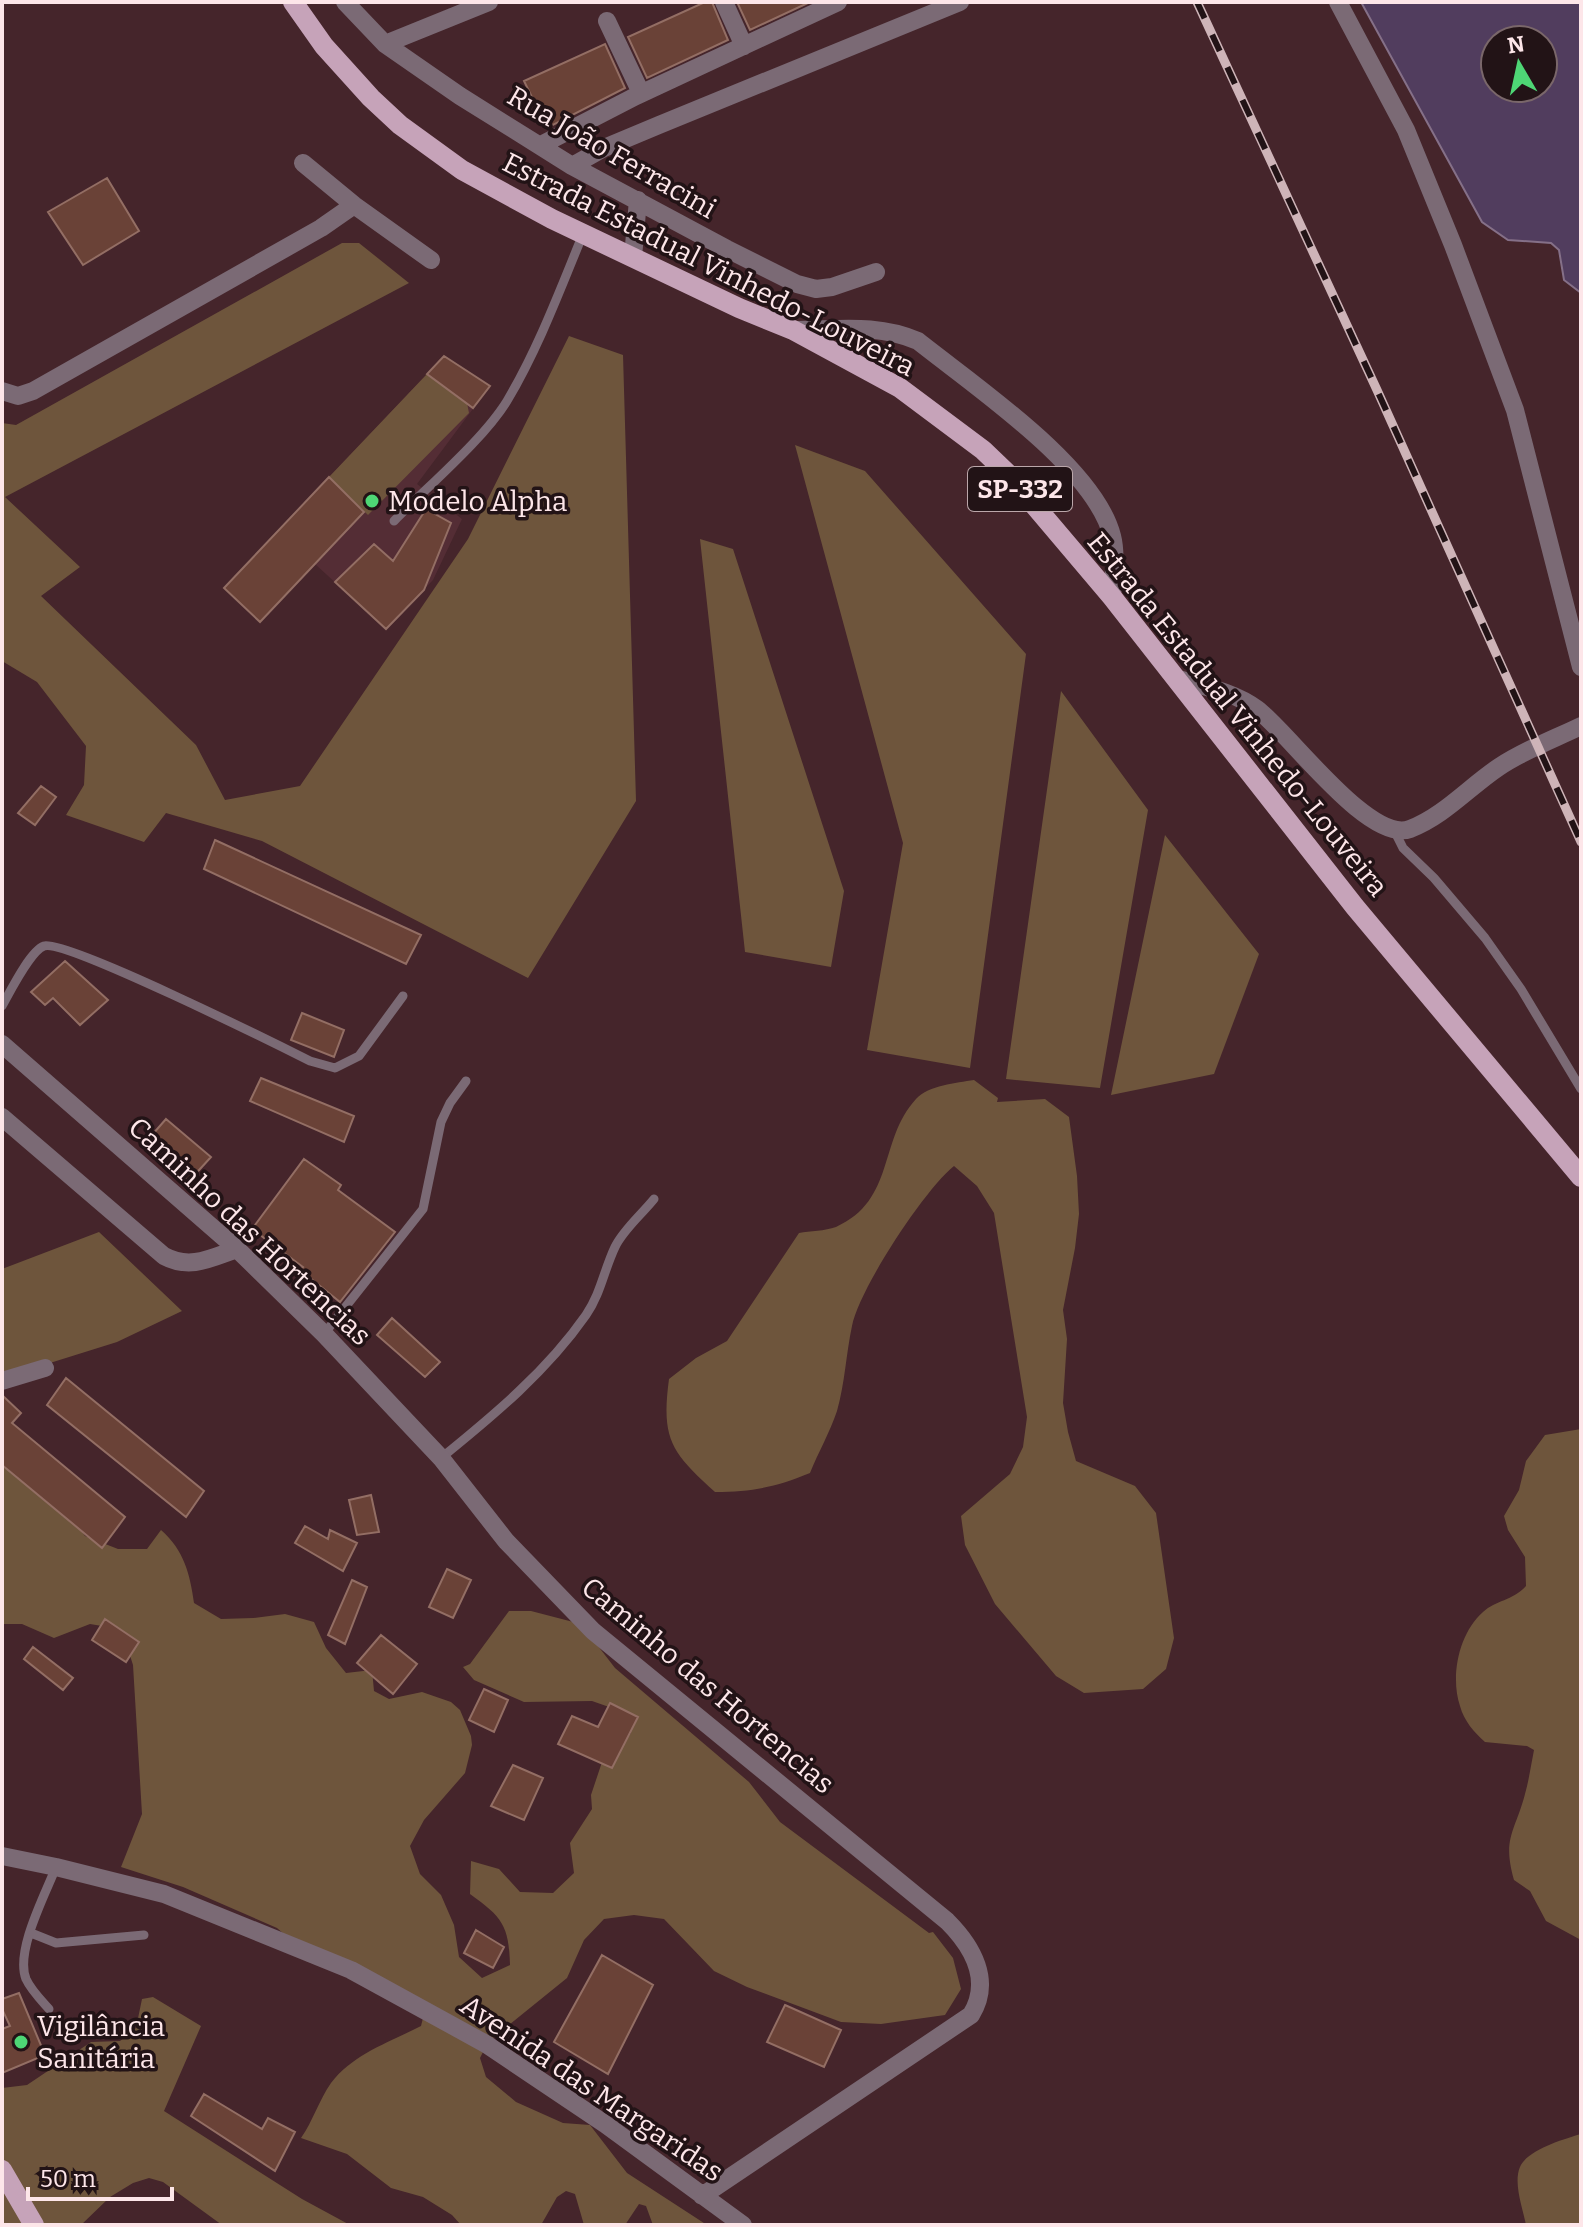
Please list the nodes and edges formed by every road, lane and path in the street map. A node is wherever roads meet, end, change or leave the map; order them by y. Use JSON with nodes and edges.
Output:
{"nodes":[{"id":1,"x":293,"y":2,"type":"edge"},
{"id":2,"x":345,"y":2,"type":"edge"},
{"id":3,"x":489,"y":2,"type":"edge"},
{"id":4,"x":724,"y":2,"type":"edge"},
{"id":5,"x":838,"y":2,"type":"edge"},
{"id":6,"x":960,"y":2,"type":"edge"},
{"id":7,"x":1338,"y":2,"type":"edge"},
{"id":8,"x":607,"y":21,"type":"dead end"},
{"id":9,"x":385,"y":44,"type":"junction"},
{"id":10,"x":744,"y":46,"type":"junction"},
{"id":11,"x":641,"y":93,"type":"junction"},
{"id":12,"x":541,"y":145,"type":"junction"},
{"id":13,"x":303,"y":163,"type":"dead end"},
{"id":14,"x":572,"y":166,"type":"junction"},
{"id":15,"x":638,"y":200,"type":"junction"},
{"id":16,"x":354,"y":205,"type":"junction"},
{"id":17,"x":583,"y":234,"type":"junction"},
{"id":18,"x":633,"y":257,"type":"junction"},
{"id":19,"x":431,"y":260,"type":"dead end"},
{"id":20,"x":876,"y":272,"type":"dead end"},
{"id":21,"x":793,"y":330,"type":"junction"},
{"id":22,"x":2,"y":391,"type":"edge"},
{"id":23,"x":394,"y":521,"type":"dead end"},
{"id":24,"x":1112,"y":597,"type":"junction"},
{"id":25,"x":1581,"y":667,"type":"edge"},
{"id":26,"x":1178,"y":679,"type":"junction"},
{"id":27,"x":1581,"y":726,"type":"edge"},
{"id":28,"x":1394,"y":830,"type":"junction"},
{"id":29,"x":403,"y":996,"type":"dead end"},
{"id":30,"x":2,"y":1006,"type":"edge"},
{"id":31,"x":2,"y":1044,"type":"edge"},
{"id":32,"x":466,"y":1081,"type":"dead end"},
{"id":33,"x":1581,"y":1089,"type":"edge"},
{"id":34,"x":2,"y":1117,"type":"edge"},
{"id":35,"x":1581,"y":1177,"type":"edge"},
{"id":36,"x":654,"y":1199,"type":"dead end"},
{"id":37,"x":237,"y":1249,"type":"junction"},
{"id":38,"x":324,"y":1334,"type":"junction"},
{"id":39,"x":45,"y":1368,"type":"dead end"},
{"id":40,"x":2,"y":1381,"type":"edge"},
{"id":41,"x":441,"y":1458,"type":"junction"},
{"id":42,"x":2,"y":1856,"type":"edge"},
{"id":43,"x":56,"y":1867,"type":"junction"},
{"id":44,"x":31,"y":1933,"type":"junction"},
{"id":45,"x":144,"y":1935,"type":"dead end"},
{"id":46,"x":49,"y":2009,"type":"dead end"},
{"id":47,"x":2,"y":2170,"type":"edge"},
{"id":48,"x":702,"y":2196,"type":"junction"},
{"id":49,"x":34,"y":2225,"type":"edge"},
{"id":50,"x":743,"y":2225,"type":"edge"}],
"edges":[{"from":1,"to":17,"type":"main road","name":"Estrada Estadual Vinhedo-Louveira","number":"SP-332"},
{"from":2,"to":9,"type":"street","name":"Rua João Ferracini"},
{"from":3,"to":9,"type":"street"},
{"from":4,"to":10,"type":"street"},
{"from":5,"to":10,"type":"street"},
{"from":6,"to":14,"type":"street"},
{"from":7,"to":25,"type":"street"},
{"from":8,"to":11,"type":"street"},
{"from":9,"to":12,"type":"street","name":"Rua João Ferracini"},
{"from":10,"to":11,"type":"street"},
{"from":11,"to":12,"type":"street"},
{"from":12,"to":14,"type":"street","name":"Rua João Ferracini"},
{"from":13,"to":16,"type":"street"},
{"from":14,"to":15,"type":"street","name":"Rua João Ferracini"},
{"from":15,"to":18,"type":"street"},
{"from":15,"to":20,"type":"street","name":"Rua João Ferracini"},
{"from":16,"to":19,"type":"street"},
{"from":16,"to":22,"type":"street"},
{"from":17,"to":18,"type":"main road","name":"Estrada Estadual Vinhedo-Louveira","number":"SP-332"},
{"from":17,"to":23,"type":"lane"},
{"from":18,"to":21,"type":"main road","name":"Estrada Estadual Vinhedo-Louveira","number":"SP-332"},
{"from":21,"to":24,"type":"main road","name":"Estrada Estadual Vinhedo-Louveira","number":"SP-332"},
{"from":21,"to":24,"type":"street"},
{"from":24,"to":26,"type":"main road","name":"Estrada Estadual Vinhedo-Louveira","number":"SP-332"},
{"from":26,"to":28,"type":"street"},
{"from":26,"to":35,"type":"main road","name":"Estrada Estadual Vinhedo-Louveira","number":"SP-332"},
{"from":27,"to":28,"type":"street"},
{"from":28,"to":33,"type":"lane"},
{"from":29,"to":30,"type":"lane"},
{"from":31,"to":37,"type":"street","name":"Caminho das Hortencias"},
{"from":32,"to":38,"type":"lane"},
{"from":34,"to":37,"type":"street"},
{"from":36,"to":41,"type":"lane"},
{"from":37,"to":38,"type":"street","name":"Caminho das Hortencias"},
{"from":38,"to":41,"type":"street","name":"Caminho das Hortencias"},
{"from":39,"to":40,"type":"street"},
{"from":41,"to":48,"type":"street","name":"Caminho das Hortencias"},
{"from":42,"to":43,"type":"street","name":"Avenida das Margaridas"},
{"from":43,"to":44,"type":"lane"},
{"from":43,"to":48,"type":"street","name":"Avenida das Margaridas"},
{"from":44,"to":45,"type":"lane"},
{"from":44,"to":46,"type":"lane"},
{"from":47,"to":49,"type":"main road"},
{"from":48,"to":50,"type":"street","name":"Avenida das Margaridas"}]}
